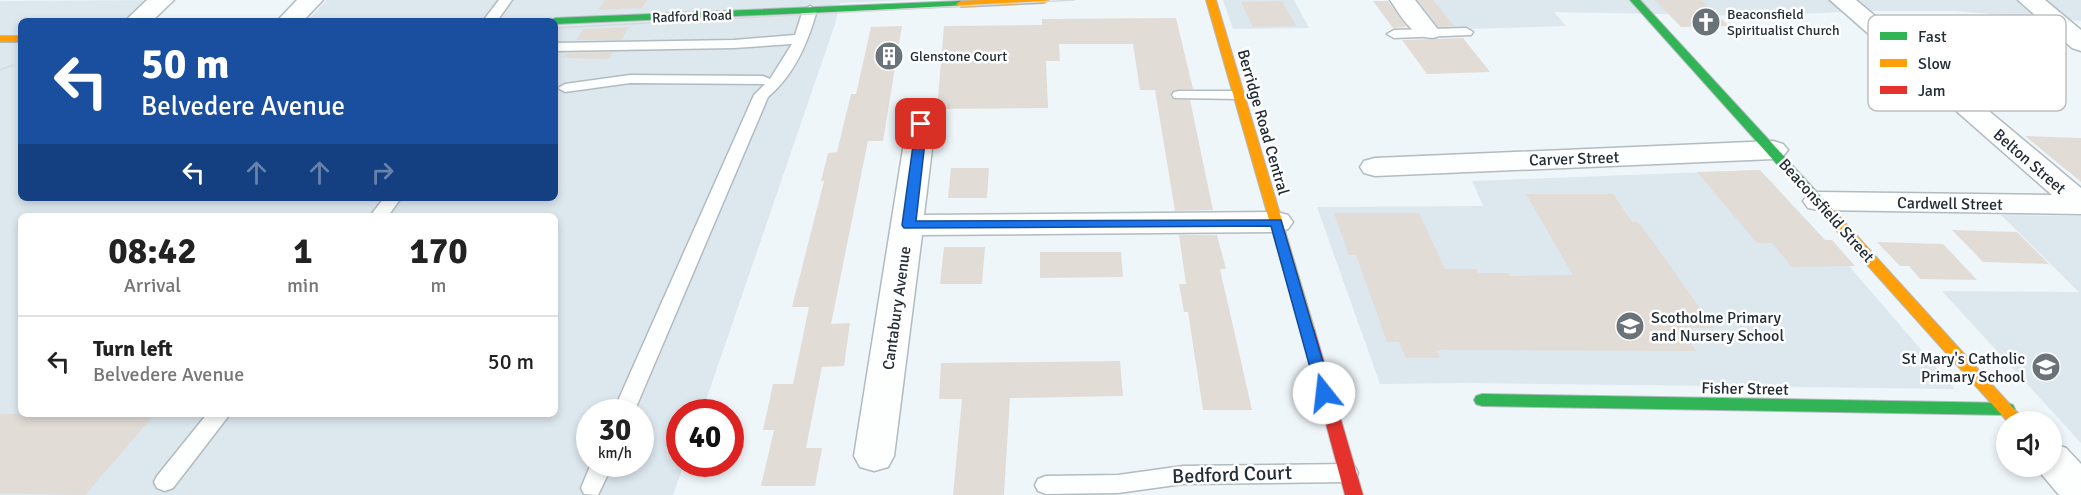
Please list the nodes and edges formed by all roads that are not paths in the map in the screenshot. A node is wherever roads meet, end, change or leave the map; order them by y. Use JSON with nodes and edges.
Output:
{"nodes":[{"id":1,"x":162,"y":0,"type":"edge"},
{"id":2,"x":311,"y":0,"type":"edge"},
{"id":3,"x":506,"y":0,"type":"edge"},
{"id":4,"x":1044,"y":0,"type":"edge"},
{"id":5,"x":1212,"y":0,"type":"edge"},
{"id":6,"x":1402,"y":0,"type":"edge"},
{"id":7,"x":1635,"y":0,"type":"edge"},
{"id":8,"x":1842,"y":0,"type":"edge"},
{"id":9,"x":2030,"y":0,"type":"edge"},
{"id":10,"x":907,"y":3,"type":"edge"},
{"id":11,"x":766,"y":6,"type":"edge"},
{"id":12,"x":810,"y":10,"type":"junction"},
{"id":13,"x":2048,"y":15,"type":"edge"},
{"id":14,"x":140,"y":18,"type":"edge"},
{"id":15,"x":292,"y":18,"type":"edge"},
{"id":16,"x":492,"y":18,"type":"edge"},
{"id":17,"x":558,"y":21,"type":"edge"},
{"id":18,"x":1868,"y":22,"type":"edge"},
{"id":19,"x":2066,"y":30,"type":"edge"},
{"id":20,"x":1428,"y":32,"type":"junction"},
{"id":21,"x":1466,"y":32,"type":"dead end"},
{"id":22,"x":1394,"y":34,"type":"dead end"},
{"id":23,"x":0,"y":39,"type":"edge"},
{"id":24,"x":18,"y":39,"type":"edge"},
{"id":25,"x":2081,"y":43,"type":"edge"},
{"id":26,"x":796,"y":46,"type":"junction"},
{"id":27,"x":558,"y":48,"type":"edge"},
{"id":28,"x":763,"y":80,"type":"dead end"},
{"id":29,"x":565,"y":88,"type":"dead end"},
{"id":30,"x":1179,"y":95,"type":"dead end"},
{"id":31,"x":1239,"y":95,"type":"junction"},
{"id":32,"x":1971,"y":111,"type":"edge"},
{"id":33,"x":921,"y":124,"type":"dead end"},
{"id":34,"x":1773,"y":150,"type":"junction"},
{"id":35,"x":1375,"y":166,"type":"dead end"},
{"id":36,"x":391,"y":201,"type":"edge"},
{"id":37,"x":1819,"y":201,"type":"junction"},
{"id":38,"x":2081,"y":205,"type":"edge"},
{"id":39,"x":381,"y":213,"type":"edge"},
{"id":40,"x":1277,"y":222,"type":"junction"},
{"id":41,"x":909,"y":225,"type":"junction"},
{"id":42,"x":629,"y":399,"type":"edge"},
{"id":43,"x":1482,"y":399,"type":"dead end"},
{"id":44,"x":2007,"y":409,"type":"joint"},
{"id":45,"x":217,"y":417,"type":"edge"},
{"id":46,"x":874,"y":456,"type":"dead end"},
{"id":47,"x":2062,"y":470,"type":"edge"},
{"id":48,"x":1347,"y":473,"type":"junction"},
{"id":49,"x":597,"y":477,"type":"edge"},
{"id":50,"x":165,"y":482,"type":"dead end"},
{"id":51,"x":1046,"y":486,"type":"dead end"},
{"id":52,"x":592,"y":489,"type":"dead end"},
{"id":53,"x":2081,"y":490,"type":"edge"},
{"id":54,"x":1354,"y":495,"type":"edge"}],
"edges":[{"from":1,"to":14,"type":"street"},
{"from":2,"to":15,"type":"street"},
{"from":3,"to":16,"type":"lane"},
{"from":4,"to":10,"type":"street","name":"Radford Road"},
{"from":5,"to":31,"type":"street","name":"Berridge Road Central"},
{"from":6,"to":20,"type":"street"},
{"from":7,"to":34,"type":"street","name":"Beaconsfield Street"},
{"from":8,"to":18,"type":"street","name":"Belton Street"},
{"from":9,"to":13,"type":"street"},
{"from":10,"to":12,"type":"street","name":"Radford Road"},
{"from":11,"to":12,"type":"street","name":"Radford Road"},
{"from":11,"to":17,"type":"street","name":"Radford Road"},
{"from":12,"to":26,"type":"lane"},
{"from":19,"to":25,"type":"street"},
{"from":20,"to":21,"type":"lane"},
{"from":20,"to":22,"type":"lane"},
{"from":23,"to":24,"type":"street"},
{"from":26,"to":27,"type":"lane"},
{"from":26,"to":42,"type":"lane"},
{"from":28,"to":29,"type":"lane"},
{"from":30,"to":31,"type":"lane"},
{"from":31,"to":40,"type":"street","name":"Berridge Road Central"},
{"from":32,"to":38,"type":"street","name":"Belton Street"},
{"from":33,"to":41,"type":"street","name":"Cantabury Avenue"},
{"from":34,"to":35,"type":"street","name":"Carver Street"},
{"from":34,"to":37,"type":"street","name":"Beaconsfield Street"},
{"from":36,"to":39,"type":"lane"},
{"from":37,"to":38,"type":"street","name":"Cardwell Street"},
{"from":37,"to":44,"type":"street","name":"Beaconsfield Street"},
{"from":40,"to":41,"type":"street"},
{"from":40,"to":48,"type":"street","name":"Berridge Road Central"},
{"from":41,"to":46,"type":"street","name":"Cantabury Avenue"},
{"from":43,"to":44,"type":"street","name":"Fisher Street"},
{"from":45,"to":50,"type":"lane"},
{"from":47,"to":53,"type":"street"},
{"from":48,"to":51,"type":"lane","name":"Bedford Court"},
{"from":48,"to":54,"type":"street","name":"Berridge Road Central"},
{"from":49,"to":52,"type":"lane"}]}
